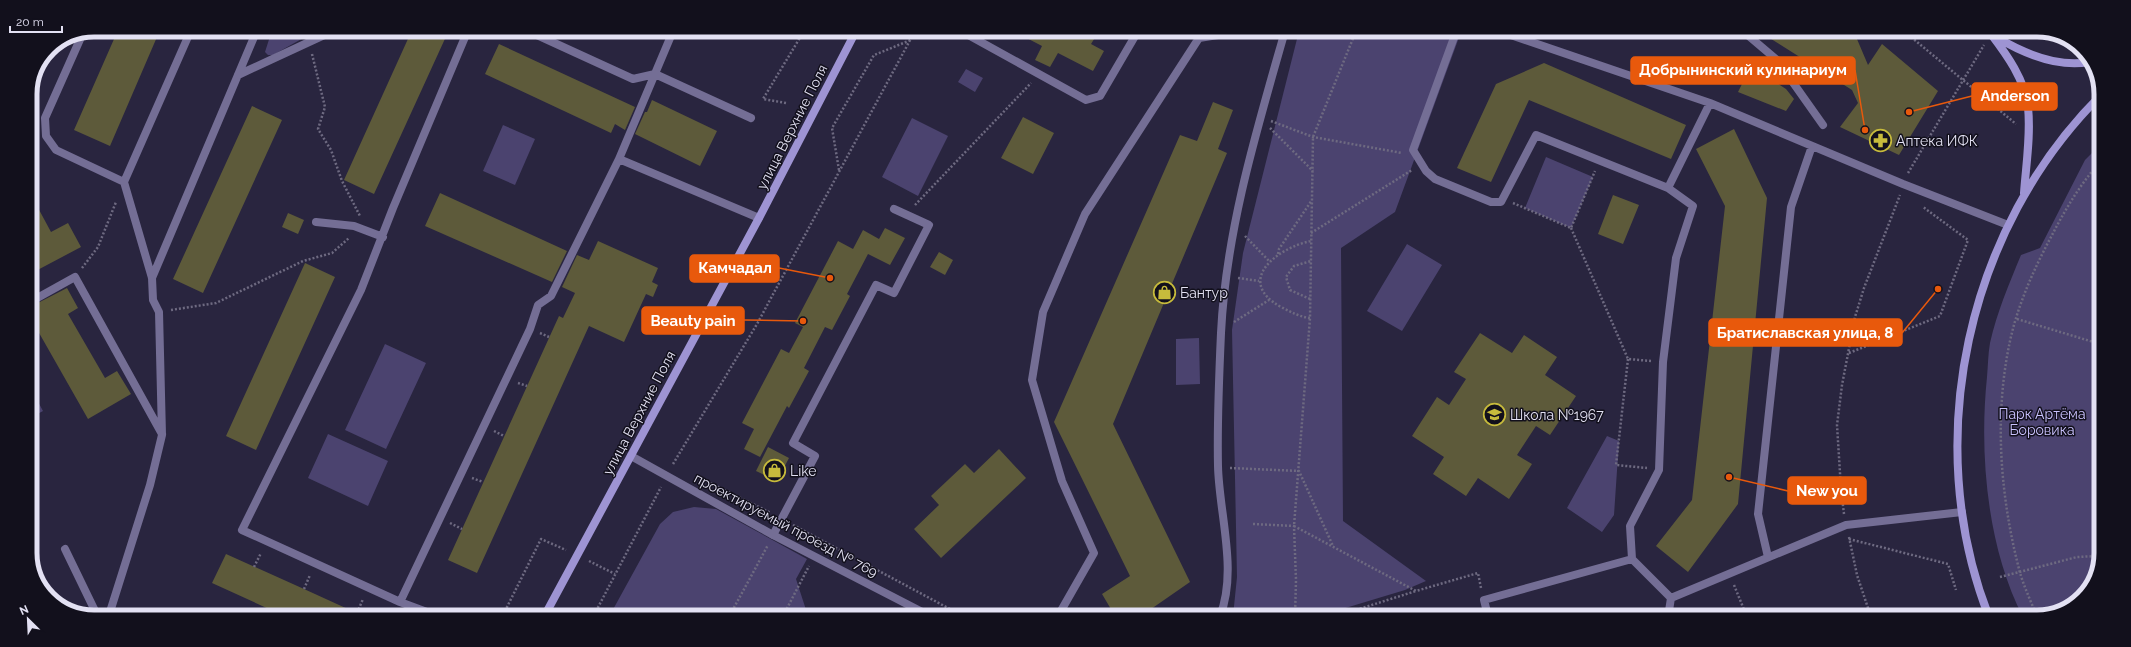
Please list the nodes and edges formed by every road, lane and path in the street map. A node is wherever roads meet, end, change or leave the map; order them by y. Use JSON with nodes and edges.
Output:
{"nodes":[{"id":1,"x":188,"y":37,"type":"edge"},
{"id":2,"x":254,"y":37,"type":"edge"},
{"id":3,"x":320,"y":37,"type":"edge"},
{"id":4,"x":465,"y":37,"type":"edge"},
{"id":5,"x":541,"y":37,"type":"edge"},
{"id":6,"x":670,"y":37,"type":"edge"},
{"id":7,"x":800,"y":37,"type":"edge"},
{"id":8,"x":853,"y":37,"type":"edge"},
{"id":9,"x":972,"y":37,"type":"edge"},
{"id":10,"x":1134,"y":37,"type":"edge"},
{"id":11,"x":1205,"y":37,"type":"edge"},
{"id":12,"x":1283,"y":37,"type":"edge"},
{"id":13,"x":1354,"y":37,"type":"edge"},
{"id":14,"x":1454,"y":37,"type":"edge"},
{"id":15,"x":1517,"y":37,"type":"edge"},
{"id":16,"x":1750,"y":37,"type":"edge"},
{"id":17,"x":1911,"y":37,"type":"edge"},
{"id":18,"x":1993,"y":37,"type":"edge"},
{"id":19,"x":1996,"y":37,"type":"edge"},
{"id":20,"x":1199,"y":38,"type":"joint"},
{"id":21,"x":80,"y":39,"type":"edge"},
{"id":22,"x":911,"y":39,"type":"joint"},
{"id":23,"x":309,"y":42,"type":"junction"},
{"id":24,"x":1980,"y":51,"type":"dead end"},
{"id":25,"x":2084,"y":62,"type":"edge"},
{"id":26,"x":1040,"y":73,"type":"junction"},
{"id":27,"x":655,"y":74,"type":"junction"},
{"id":28,"x":238,"y":75,"type":"junction"},
{"id":29,"x":1963,"y":81,"type":"junction"},
{"id":30,"x":2094,"y":102,"type":"edge"},
{"id":31,"x":786,"y":103,"type":"dead end"},
{"id":32,"x":1710,"y":103,"type":"junction"},
{"id":33,"x":1260,"y":117,"type":"junction"},
{"id":34,"x":751,"y":118,"type":"dead end"},
{"id":35,"x":1823,"y":126,"type":"dead end"},
{"id":36,"x":2028,"y":134,"type":"junction"},
{"id":37,"x":1313,"y":137,"type":"junction"},
{"id":38,"x":1812,"y":146,"type":"junction"},
{"id":39,"x":1407,"y":154,"type":"dead end"},
{"id":40,"x":619,"y":159,"type":"junction"},
{"id":41,"x":1598,"y":161,"type":"junction"},
{"id":42,"x":2094,"y":168,"type":"edge"},
{"id":43,"x":839,"y":171,"type":"junction"},
{"id":44,"x":1313,"y":171,"type":"junction"},
{"id":45,"x":1426,"y":171,"type":"junction"},
{"id":46,"x":124,"y":182,"type":"junction"},
{"id":47,"x":1903,"y":184,"type":"junction"},
{"id":48,"x":1668,"y":188,"type":"junction"},
{"id":49,"x":2024,"y":194,"type":"junction"},
{"id":50,"x":1504,"y":198,"type":"junction"},
{"id":51,"x":1312,"y":199,"type":"junction"},
{"id":52,"x":1919,"y":204,"type":"dead end"},
{"id":53,"x":894,"y":209,"type":"dead end"},
{"id":54,"x":906,"y":214,"type":"junction"},
{"id":55,"x":760,"y":218,"type":"junction"},
{"id":56,"x":316,"y":222,"type":"dead end"},
{"id":57,"x":2008,"y":225,"type":"junction"},
{"id":58,"x":1235,"y":226,"type":"junction"},
{"id":59,"x":360,"y":228,"type":"junction"},
{"id":60,"x":1571,"y":228,"type":"junction"},
{"id":61,"x":1311,"y":234,"type":"junction"},
{"id":62,"x":383,"y":237,"type":"junction"},
{"id":63,"x":1311,"y":241,"type":"junction"},
{"id":64,"x":1278,"y":254,"type":"junction"},
{"id":65,"x":1311,"y":261,"type":"junction"},
{"id":66,"x":1270,"y":262,"type":"junction"},
{"id":67,"x":1227,"y":276,"type":"junction"},
{"id":68,"x":75,"y":277,"type":"junction"},
{"id":69,"x":152,"y":278,"type":"junction"},
{"id":70,"x":1259,"y":281,"type":"junction"},
{"id":71,"x":37,"y":298,"type":"edge"},
{"id":72,"x":1310,"y":299,"type":"junction"},
{"id":73,"x":1269,"y":300,"type":"junction"},
{"id":74,"x":159,"y":312,"type":"junction"},
{"id":75,"x":1310,"y":318,"type":"junction"},
{"id":76,"x":2017,"y":319,"type":"junction"},
{"id":77,"x":1221,"y":331,"type":"junction"},
{"id":78,"x":2094,"y":342,"type":"edge"},
{"id":79,"x":1849,"y":354,"type":"junction"},
{"id":80,"x":1628,"y":358,"type":"junction"},
{"id":81,"x":1663,"y":362,"type":"junction"},
{"id":82,"x":162,"y":435,"type":"junction"},
{"id":83,"x":631,"y":456,"type":"junction"},
{"id":84,"x":673,"y":464,"type":"dead end"},
{"id":85,"x":1218,"y":467,"type":"junction"},
{"id":86,"x":1659,"y":470,"type":"junction"},
{"id":87,"x":1299,"y":471,"type":"junction"},
{"id":88,"x":1962,"y":512,"type":"junction"},
{"id":89,"x":1253,"y":524,"type":"dead end"},
{"id":90,"x":1846,"y":525,"type":"junction"},
{"id":91,"x":1294,"y":526,"type":"junction"},
{"id":92,"x":773,"y":535,"type":"junction"},
{"id":93,"x":1849,"y":539,"type":"junction"},
{"id":94,"x":1333,"y":547,"type":"junction"},
{"id":95,"x":65,"y":549,"type":"dead end"},
{"id":96,"x":578,"y":555,"type":"junction"},
{"id":97,"x":814,"y":556,"type":"junction"},
{"id":98,"x":2094,"y":556,"type":"edge"},
{"id":99,"x":1768,"y":557,"type":"junction"},
{"id":100,"x":1632,"y":559,"type":"junction"},
{"id":101,"x":2020,"y":570,"type":"junction"},
{"id":102,"x":615,"y":574,"type":"dead end"},
{"id":103,"x":1729,"y":574,"type":"junction"},
{"id":104,"x":2000,"y":577,"type":"dead end"},
{"id":105,"x":1956,"y":590,"type":"dead end"},
{"id":106,"x":1416,"y":591,"type":"junction"},
{"id":107,"x":1671,"y":598,"type":"junction"},
{"id":108,"x":1484,"y":600,"type":"junction"},
{"id":109,"x":400,"y":602,"type":"junction"},
{"id":110,"x":95,"y":610,"type":"edge"},
{"id":111,"x":111,"y":610,"type":"edge"},
{"id":112,"x":421,"y":610,"type":"edge"},
{"id":113,"x":506,"y":610,"type":"edge"},
{"id":114,"x":548,"y":610,"type":"edge"},
{"id":115,"x":733,"y":610,"type":"edge"},
{"id":116,"x":786,"y":610,"type":"edge"},
{"id":117,"x":918,"y":610,"type":"edge"},
{"id":118,"x":1061,"y":610,"type":"edge"},
{"id":119,"x":1221,"y":610,"type":"edge"},
{"id":120,"x":1295,"y":610,"type":"edge"},
{"id":121,"x":1356,"y":610,"type":"edge"},
{"id":122,"x":1486,"y":610,"type":"edge"},
{"id":123,"x":1669,"y":610,"type":"edge"},
{"id":124,"x":1744,"y":610,"type":"edge"},
{"id":125,"x":1869,"y":610,"type":"edge"},
{"id":126,"x":1987,"y":610,"type":"edge"},
{"id":127,"x":2034,"y":610,"type":"edge"}],
"edges":[{"from":1,"to":46,"type":"street"},
{"from":2,"to":28,"type":"street"},
{"from":3,"to":23,"type":"street"},
{"from":4,"to":62,"type":"street"},
{"from":5,"to":27,"type":"street"},
{"from":6,"to":27,"type":"street"},
{"from":7,"to":31,"type":"path"},
{"from":8,"to":55,"type":"main road","name":"улица Верхние Поля"},
{"from":9,"to":26,"type":"street"},
{"from":10,"to":26,"type":"street"},
{"from":11,"to":20,"type":"street"},
{"from":12,"to":33,"type":"street"},
{"from":13,"to":37,"type":"path"},
{"from":14,"to":45,"type":"street"},
{"from":15,"to":32,"type":"street"},
{"from":16,"to":35,"type":"street"},
{"from":17,"to":29,"type":"path"},
{"from":18,"to":36,"type":"main road"},
{"from":19,"to":25,"type":"main road"},
{"from":20,"to":118,"type":"street"},
{"from":21,"to":46,"type":"street"},
{"from":22,"to":43,"type":"path"},
{"from":22,"to":43,"type":"path"},
{"from":23,"to":28,"type":"street"},
{"from":23,"to":59,"type":"path"},
{"from":24,"to":29,"type":"path"},
{"from":26,"to":54,"type":"path"},
{"from":27,"to":34,"type":"street"},
{"from":27,"to":40,"type":"street"},
{"from":28,"to":69,"type":"street"},
{"from":29,"to":36,"type":"path"},
{"from":29,"to":47,"type":"path"},
{"from":30,"to":49,"type":"main road"},
{"from":32,"to":38,"type":"street"},
{"from":32,"to":48,"type":"street"},
{"from":33,"to":37,"type":"path"},
{"from":33,"to":44,"type":"path"},
{"from":33,"to":58,"type":"street"},
{"from":36,"to":49,"type":"main road"},
{"from":37,"to":39,"type":"path"},
{"from":37,"to":44,"type":"path"},
{"from":38,"to":47,"type":"street"},
{"from":38,"to":99,"type":"street"},
{"from":40,"to":55,"type":"street"},
{"from":40,"to":109,"type":"street"},
{"from":41,"to":48,"type":"street"},
{"from":41,"to":50,"type":"street"},
{"from":41,"to":60,"type":"path"},
{"from":42,"to":76,"type":"path"},
{"from":43,"to":84,"type":"path"},
{"from":44,"to":51,"type":"path"},
{"from":45,"to":50,"type":"street"},
{"from":45,"to":61,"type":"path"},
{"from":46,"to":68,"type":"path"},
{"from":46,"to":69,"type":"street"},
{"from":47,"to":57,"type":"street"},
{"from":47,"to":79,"type":"path"},
{"from":48,"to":81,"type":"street"},
{"from":49,"to":57,"type":"main road"},
{"from":50,"to":60,"type":"path"},
{"from":51,"to":61,"type":"path"},
{"from":51,"to":64,"type":"path"},
{"from":52,"to":79,"type":"path"},
{"from":53,"to":54,"type":"street"},
{"from":54,"to":92,"type":"street"},
{"from":55,"to":83,"type":"main road","name":"улица Верхние Поля"},
{"from":56,"to":59,"type":"street"},
{"from":57,"to":88,"type":"main road"},
{"from":58,"to":66,"type":"path"},
{"from":58,"to":67,"type":"street"},
{"from":59,"to":62,"type":"street"},
{"from":59,"to":74,"type":"path"},
{"from":60,"to":80,"type":"path"},
{"from":61,"to":63,"type":"path"},
{"from":62,"to":109,"type":"street"},
{"from":63,"to":64,"type":"path"},
{"from":63,"to":65,"type":"path"},
{"from":64,"to":66,"type":"path"},
{"from":65,"to":72,"type":"path"},
{"from":65,"to":72,"type":"path"},
{"from":66,"to":70,"type":"path"},
{"from":67,"to":70,"type":"path"},
{"from":67,"to":77,"type":"street"},
{"from":68,"to":71,"type":"street"},
{"from":68,"to":82,"type":"street"},
{"from":69,"to":74,"type":"street"},
{"from":70,"to":73,"type":"path"},
{"from":72,"to":75,"type":"path"},
{"from":73,"to":75,"type":"path"},
{"from":73,"to":77,"type":"path"},
{"from":74,"to":82,"type":"street"},
{"from":75,"to":87,"type":"path"},
{"from":76,"to":78,"type":"path"},
{"from":76,"to":101,"type":"path"},
{"from":77,"to":85,"type":"street"},
{"from":79,"to":90,"type":"path"},
{"from":80,"to":81,"type":"path"},
{"from":80,"to":86,"type":"path"},
{"from":81,"to":86,"type":"street"},
{"from":82,"to":111,"type":"street"},
{"from":83,"to":92,"type":"street","name":"проектируемый проезд № 769"},
{"from":83,"to":96,"type":"main road","name":"улица Верхние Поля"},
{"from":85,"to":87,"type":"path"},
{"from":85,"to":119,"type":"street"},
{"from":86,"to":100,"type":"street"},
{"from":87,"to":91,"type":"path"},
{"from":87,"to":94,"type":"path"},
{"from":88,"to":90,"type":"street"},
{"from":88,"to":126,"type":"main road"},
{"from":89,"to":91,"type":"path"},
{"from":90,"to":93,"type":"path"},
{"from":90,"to":99,"type":"street"},
{"from":91,"to":94,"type":"path"},
{"from":91,"to":120,"type":"path"},
{"from":92,"to":97,"type":"street","name":"проектируемый проезд № 769"},
{"from":92,"to":115,"type":"path"},
{"from":93,"to":105,"type":"path"},
{"from":93,"to":125,"type":"path"},
{"from":94,"to":106,"type":"path"},
{"from":95,"to":110,"type":"street"},
{"from":96,"to":102,"type":"path"},
{"from":96,"to":113,"type":"path"},
{"from":96,"to":114,"type":"main road","name":"улица Верхние Поля"},
{"from":97,"to":116,"type":"path"},
{"from":97,"to":117,"type":"street","name":"проектируемый проезд № 769"},
{"from":98,"to":101,"type":"path"},
{"from":99,"to":103,"type":"street"},
{"from":100,"to":107,"type":"street"},
{"from":100,"to":108,"type":"street"},
{"from":101,"to":104,"type":"path"},
{"from":101,"to":127,"type":"path"},
{"from":103,"to":107,"type":"street"},
{"from":103,"to":124,"type":"path"},
{"from":106,"to":108,"type":"path"},
{"from":106,"to":121,"type":"path"},
{"from":107,"to":123,"type":"street"},
{"from":108,"to":122,"type":"street"},
{"from":109,"to":112,"type":"street"}]}
